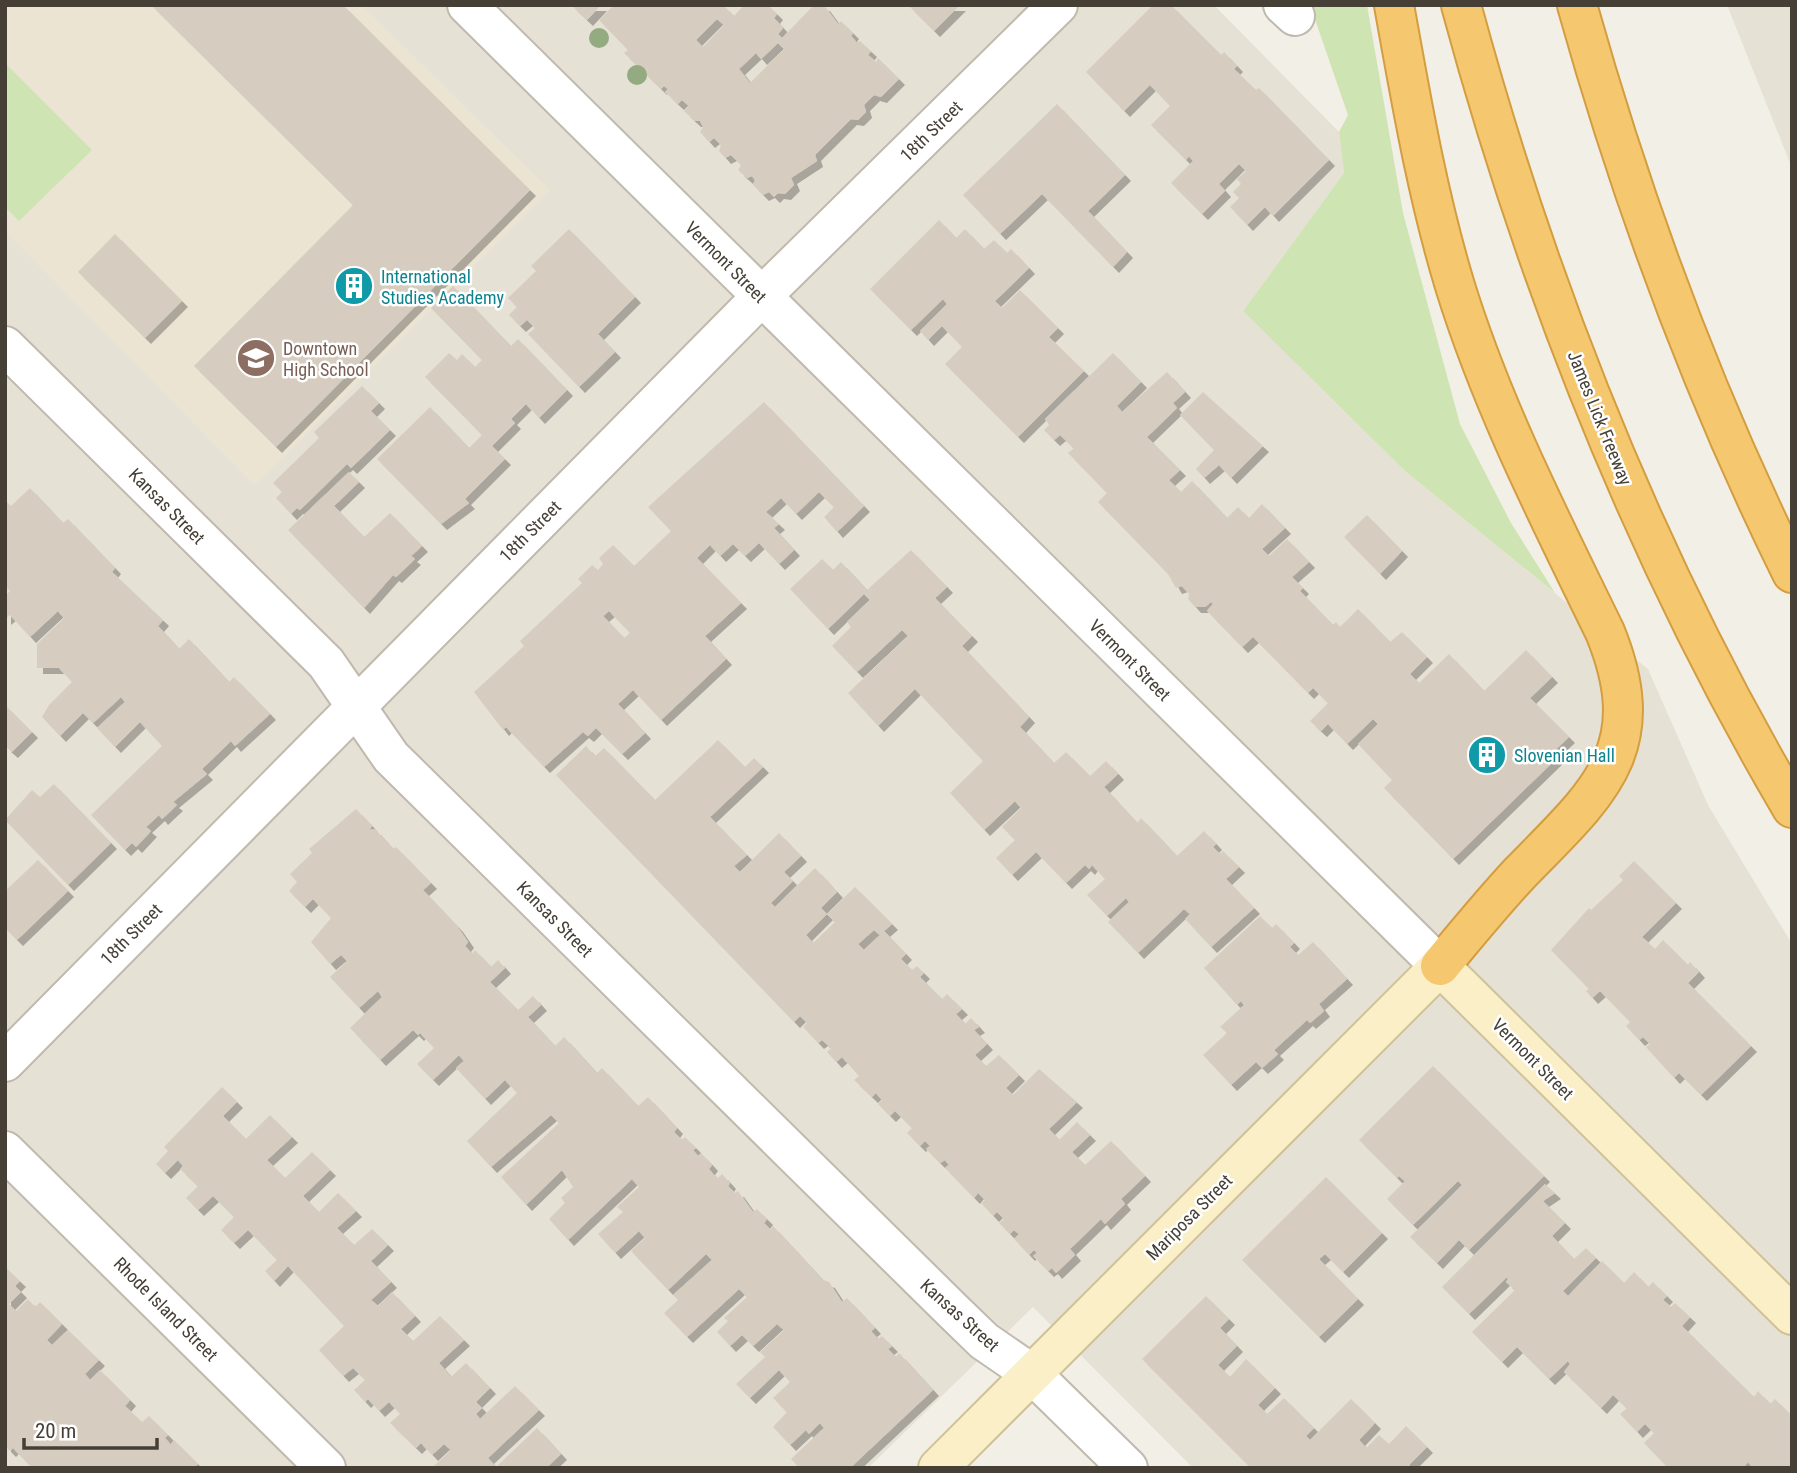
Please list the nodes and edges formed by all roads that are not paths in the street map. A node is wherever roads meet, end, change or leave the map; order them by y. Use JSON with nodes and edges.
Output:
{"nodes":[{"id":1,"x":467,"y":5,"type":"edge"},
{"id":2,"x":1058,"y":5,"type":"edge"},
{"id":3,"x":1394,"y":5,"type":"edge"},
{"id":4,"x":1461,"y":5,"type":"edge"},
{"id":5,"x":1577,"y":5,"type":"edge"},
{"id":6,"x":761,"y":297,"type":"junction"},
{"id":7,"x":5,"y":346,"type":"edge"},
{"id":8,"x":1792,"y":573,"type":"edge"},
{"id":9,"x":357,"y":705,"type":"junction"},
{"id":10,"x":1792,"y":808,"type":"edge"},
{"id":11,"x":1440,"y":966,"type":"junction"},
{"id":12,"x":5,"y":1062,"type":"edge"},
{"id":13,"x":5,"y":1151,"type":"edge"},
{"id":14,"x":1792,"y":1315,"type":"edge"},
{"id":15,"x":1032,"y":1374,"type":"junction"},
{"id":16,"x":326,"y":1468,"type":"edge"},
{"id":17,"x":938,"y":1468,"type":"edge"},
{"id":18,"x":1128,"y":1468,"type":"edge"}],
"edges":[{"from":1,"to":6,"type":"street","name":"Vermont Street"},
{"from":2,"to":6,"type":"street","name":"18th Street"},
{"from":3,"to":11,"type":"highway"},
{"from":4,"to":10,"type":"highway","name":"James Lick Freeway"},
{"from":5,"to":8,"type":"highway"},
{"from":6,"to":9,"type":"street","name":"18th Street"},
{"from":6,"to":11,"type":"street","name":"Vermont Street"},
{"from":7,"to":9,"type":"street","name":"Kansas Street"},
{"from":9,"to":12,"type":"street","name":"18th Street"},
{"from":9,"to":15,"type":"street","name":"Kansas Street"},
{"from":11,"to":14,"type":"street","name":"Vermont Street"},
{"from":11,"to":15,"type":"street","name":"Mariposa Street"},
{"from":13,"to":16,"type":"street","name":"Rhode Island Street"},
{"from":15,"to":17,"type":"street","name":"Mariposa Street"},
{"from":15,"to":18,"type":"street","name":"Kansas Street"}]}
